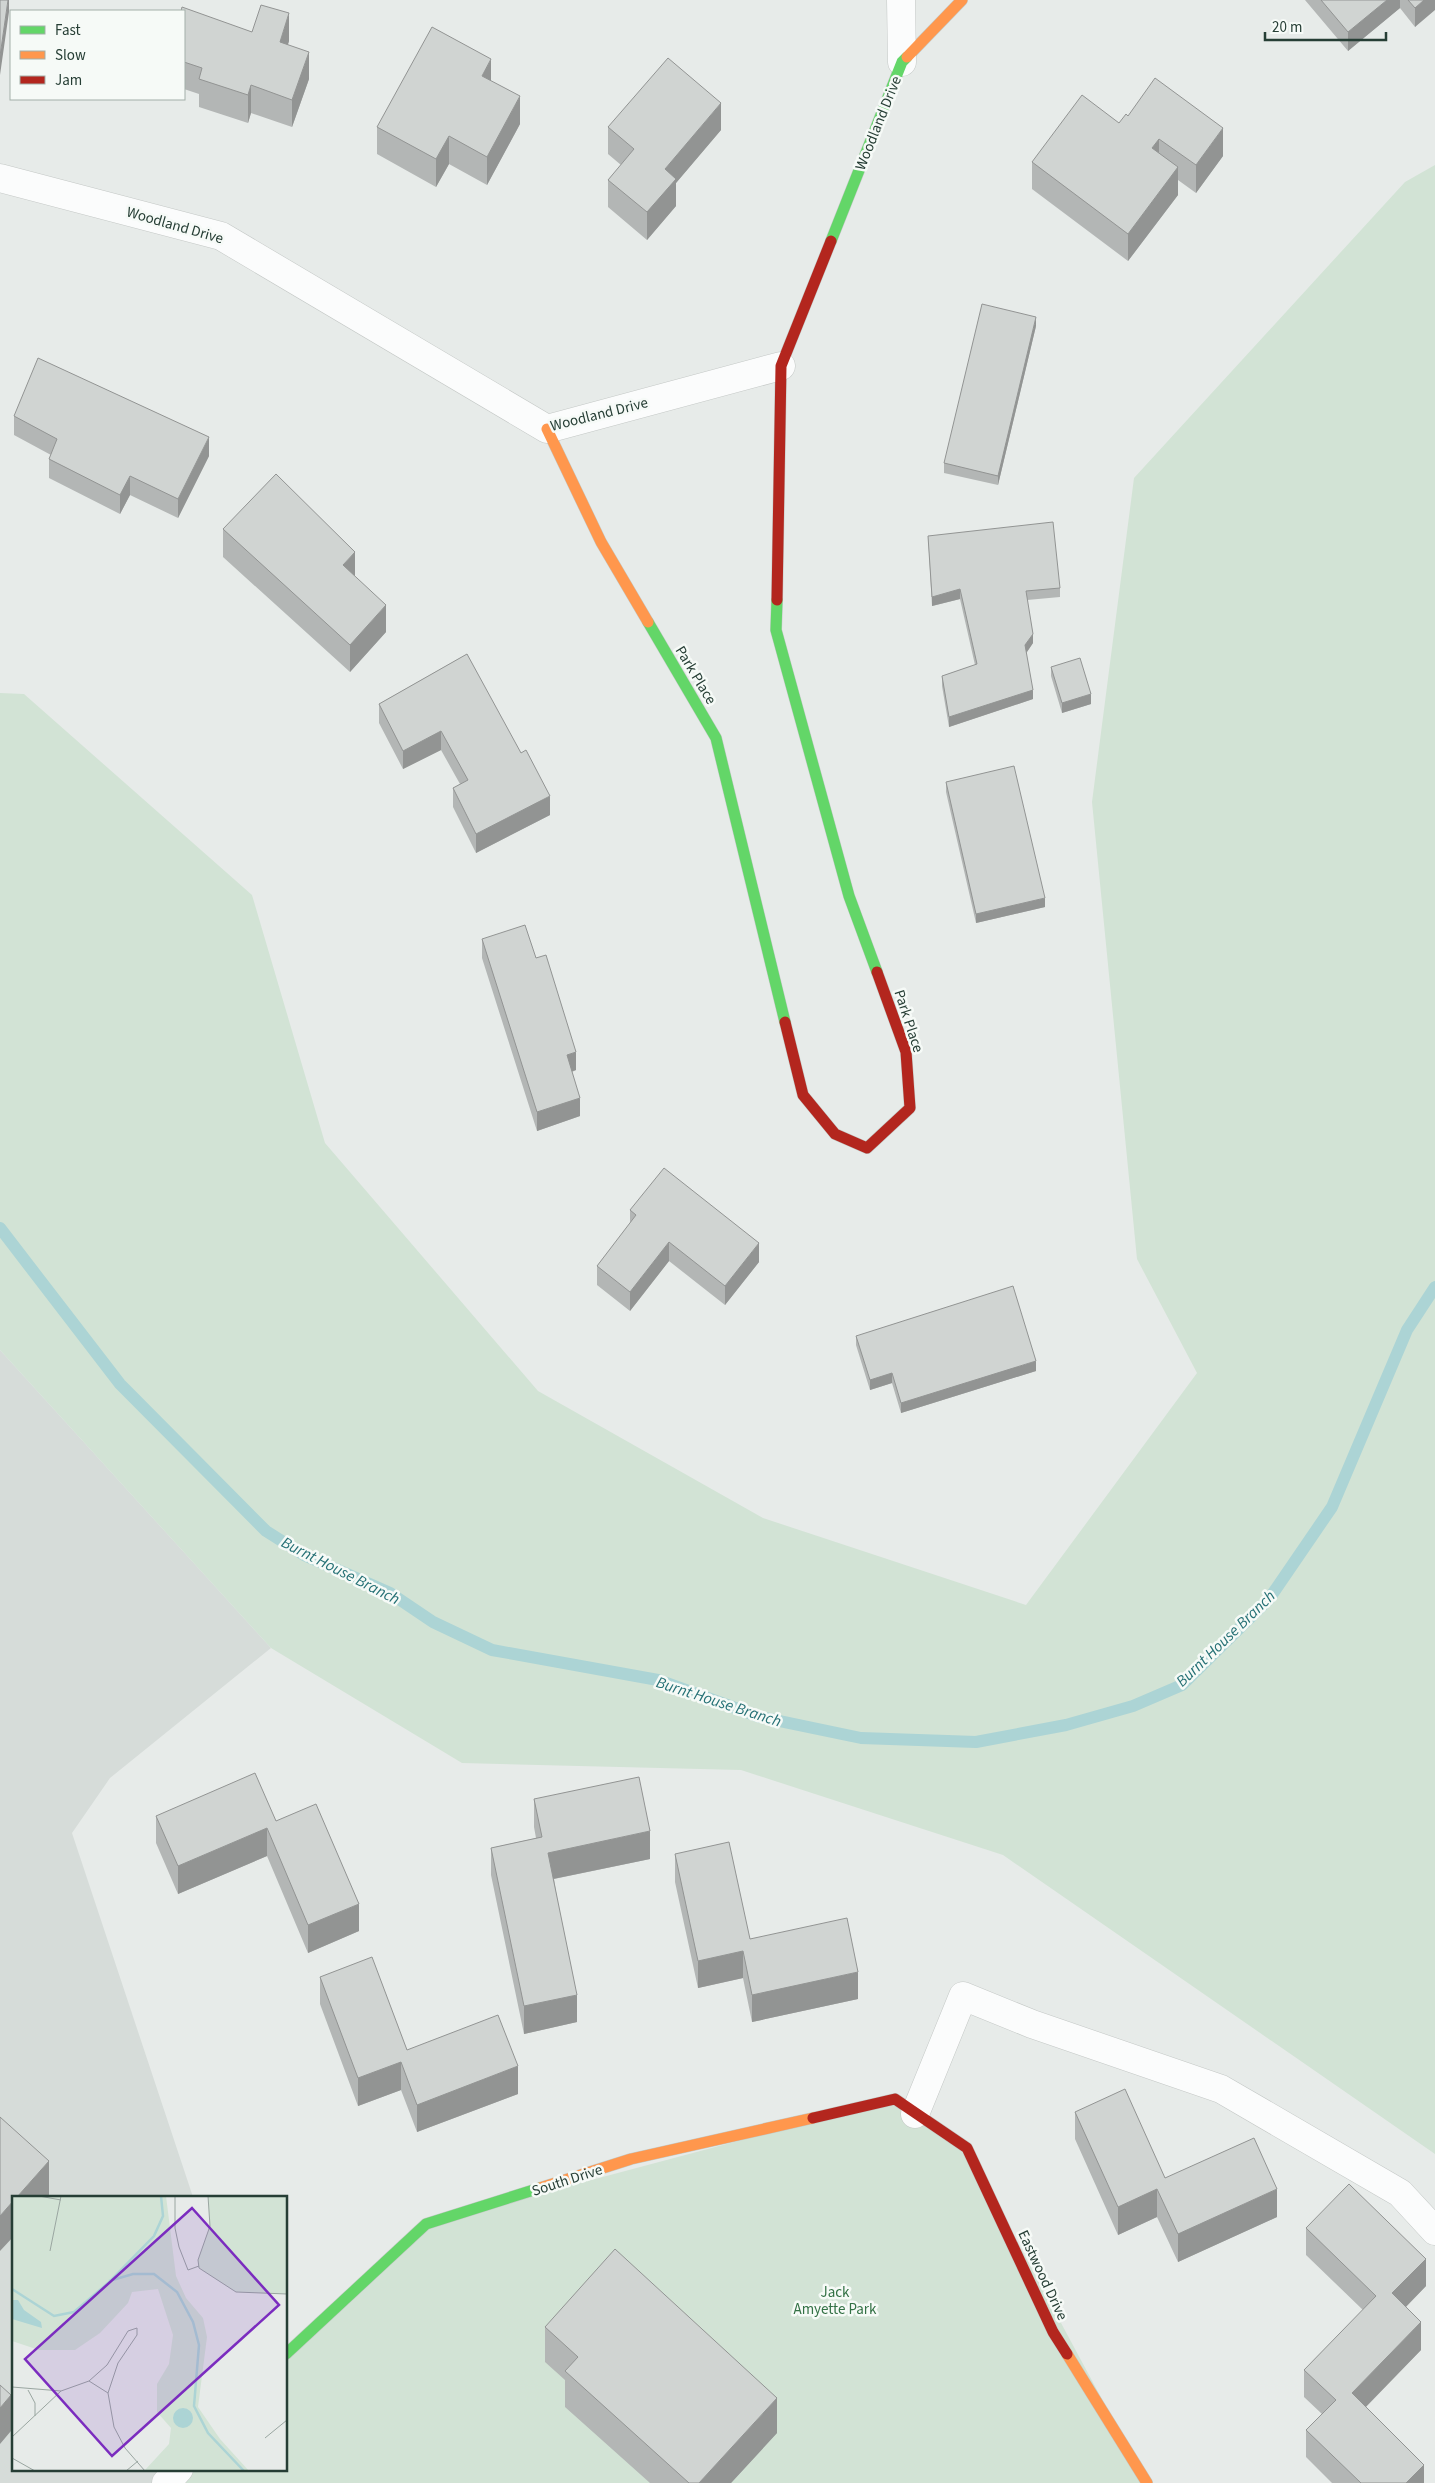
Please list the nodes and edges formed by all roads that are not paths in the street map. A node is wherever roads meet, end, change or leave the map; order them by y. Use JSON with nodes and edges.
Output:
{"nodes":[{"id":1,"x":901,"y":0,"type":"edge"},
{"id":2,"x":962,"y":0,"type":"edge"},
{"id":3,"x":902,"y":62,"type":"junction"},
{"id":4,"x":0,"y":178,"type":"edge"},
{"id":5,"x":781,"y":366,"type":"junction"},
{"id":6,"x":547,"y":429,"type":"junction"},
{"id":7,"x":905,"y":2106,"type":"junction"},
{"id":8,"x":1435,"y":2230,"type":"edge"},
{"id":9,"x":288,"y":2352,"type":"edge"},
{"id":10,"x":178,"y":2470,"type":"edge"},
{"id":11,"x":166,"y":2483,"type":"edge"},
{"id":12,"x":1147,"y":2483,"type":"edge"}],
"edges":[{"from":1,"to":3,"type":"street"},
{"from":2,"to":3,"type":"street","name":"Woodland Drive"},
{"from":3,"to":5,"type":"street","name":"Woodland Drive"},
{"from":4,"to":6,"type":"street","name":"Woodland Drive"},
{"from":5,"to":6,"type":"street","name":"Woodland Drive"},
{"from":5,"to":6,"type":"street","name":"Park Place"},
{"from":7,"to":8,"type":"street"},
{"from":7,"to":9,"type":"street","name":"South Drive"},
{"from":7,"to":12,"type":"street","name":"Eastwood Drive"},
{"from":10,"to":11,"type":"street"}]}
